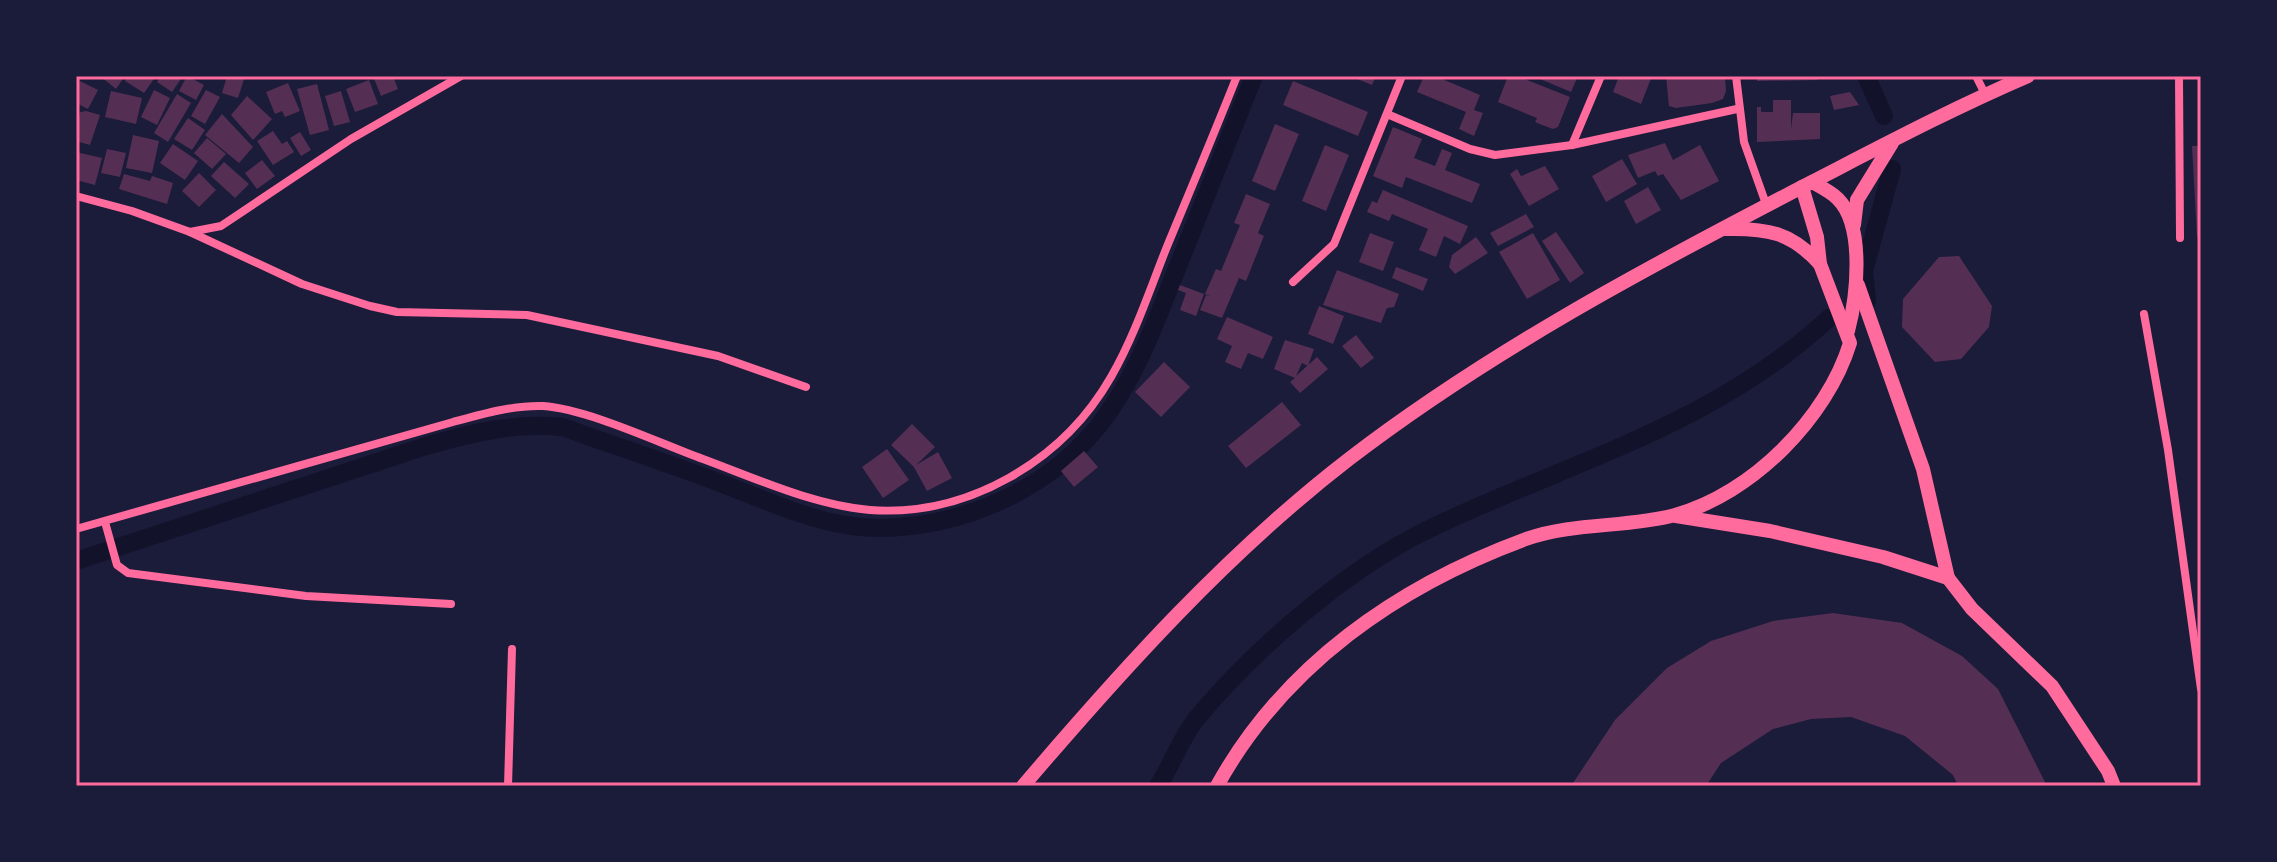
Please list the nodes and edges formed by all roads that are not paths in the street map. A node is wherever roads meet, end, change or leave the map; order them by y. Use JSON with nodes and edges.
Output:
{"nodes":[{"id":1,"x":461,"y":76,"type":"edge"},
{"id":2,"x":1237,"y":76,"type":"edge"},
{"id":3,"x":1402,"y":76,"type":"edge"},
{"id":4,"x":1601,"y":76,"type":"edge"},
{"id":5,"x":1736,"y":76,"type":"edge"},
{"id":6,"x":1976,"y":76,"type":"edge"},
{"id":7,"x":2028,"y":76,"type":"edge"},
{"id":8,"x":2179,"y":76,"type":"edge"},
{"id":9,"x":1985,"y":94,"type":"junction"},
{"id":10,"x":1737,"y":109,"type":"junction"},
{"id":11,"x":1387,"y":114,"type":"junction"},
{"id":12,"x":1894,"y":139,"type":"junction"},
{"id":13,"x":1572,"y":145,"type":"junction"},
{"id":14,"x":1807,"y":184,"type":"junction"},
{"id":15,"x":76,"y":196,"type":"edge"},
{"id":16,"x":1766,"y":204,"type":"junction"},
{"id":17,"x":1854,"y":225,"type":"junction"},
{"id":18,"x":1720,"y":230,"type":"junction"},
{"id":19,"x":190,"y":232,"type":"junction"},
{"id":20,"x":2180,"y":238,"type":"dead end"},
{"id":21,"x":1820,"y":264,"type":"junction"},
{"id":22,"x":1293,"y":282,"type":"dead end"},
{"id":23,"x":1858,"y":285,"type":"junction"},
{"id":24,"x":2144,"y":314,"type":"dead end"},
{"id":25,"x":1848,"y":331,"type":"junction"},
{"id":26,"x":806,"y":387,"type":"dead end"},
{"id":27,"x":1673,"y":516,"type":"junction"},
{"id":28,"x":105,"y":522,"type":"junction"},
{"id":29,"x":76,"y":529,"type":"edge"},
{"id":30,"x":1948,"y":578,"type":"junction"},
{"id":31,"x":451,"y":604,"type":"dead end"},
{"id":32,"x":512,"y":649,"type":"dead end"},
{"id":33,"x":2201,"y":689,"type":"edge"},
{"id":34,"x":508,"y":786,"type":"edge"},
{"id":35,"x":1023,"y":786,"type":"edge"},
{"id":36,"x":1217,"y":786,"type":"edge"},
{"id":37,"x":2114,"y":786,"type":"edge"}],
"edges":[{"from":1,"to":19,"type":"street"},
{"from":2,"to":28,"type":"street"},
{"from":3,"to":11,"type":"street"},
{"from":4,"to":13,"type":"street"},
{"from":5,"to":10,"type":"street"},
{"from":6,"to":9,"type":"street"},
{"from":7,"to":9,"type":"main road"},
{"from":8,"to":20,"type":"street"},
{"from":9,"to":12,"type":"main road"},
{"from":10,"to":13,"type":"street"},
{"from":10,"to":16,"type":"street"},
{"from":11,"to":13,"type":"street"},
{"from":11,"to":22,"type":"street"},
{"from":12,"to":14,"type":"main road"},
{"from":12,"to":17,"type":"main road"},
{"from":14,"to":16,"type":"main road"},
{"from":14,"to":17,"type":"main road"},
{"from":14,"to":21,"type":"main road"},
{"from":15,"to":19,"type":"street"},
{"from":16,"to":18,"type":"main road"},
{"from":17,"to":23,"type":"main road"},
{"from":18,"to":21,"type":"main road"},
{"from":18,"to":35,"type":"main road"},
{"from":19,"to":26,"type":"street"},
{"from":21,"to":25,"type":"main road"},
{"from":23,"to":25,"type":"main road"},
{"from":23,"to":30,"type":"main road"},
{"from":24,"to":33,"type":"street"},
{"from":25,"to":27,"type":"main road"},
{"from":27,"to":30,"type":"main road"},
{"from":27,"to":36,"type":"main road"},
{"from":28,"to":29,"type":"street"},
{"from":28,"to":31,"type":"street"},
{"from":30,"to":37,"type":"main road"},
{"from":32,"to":34,"type":"street"}]}
